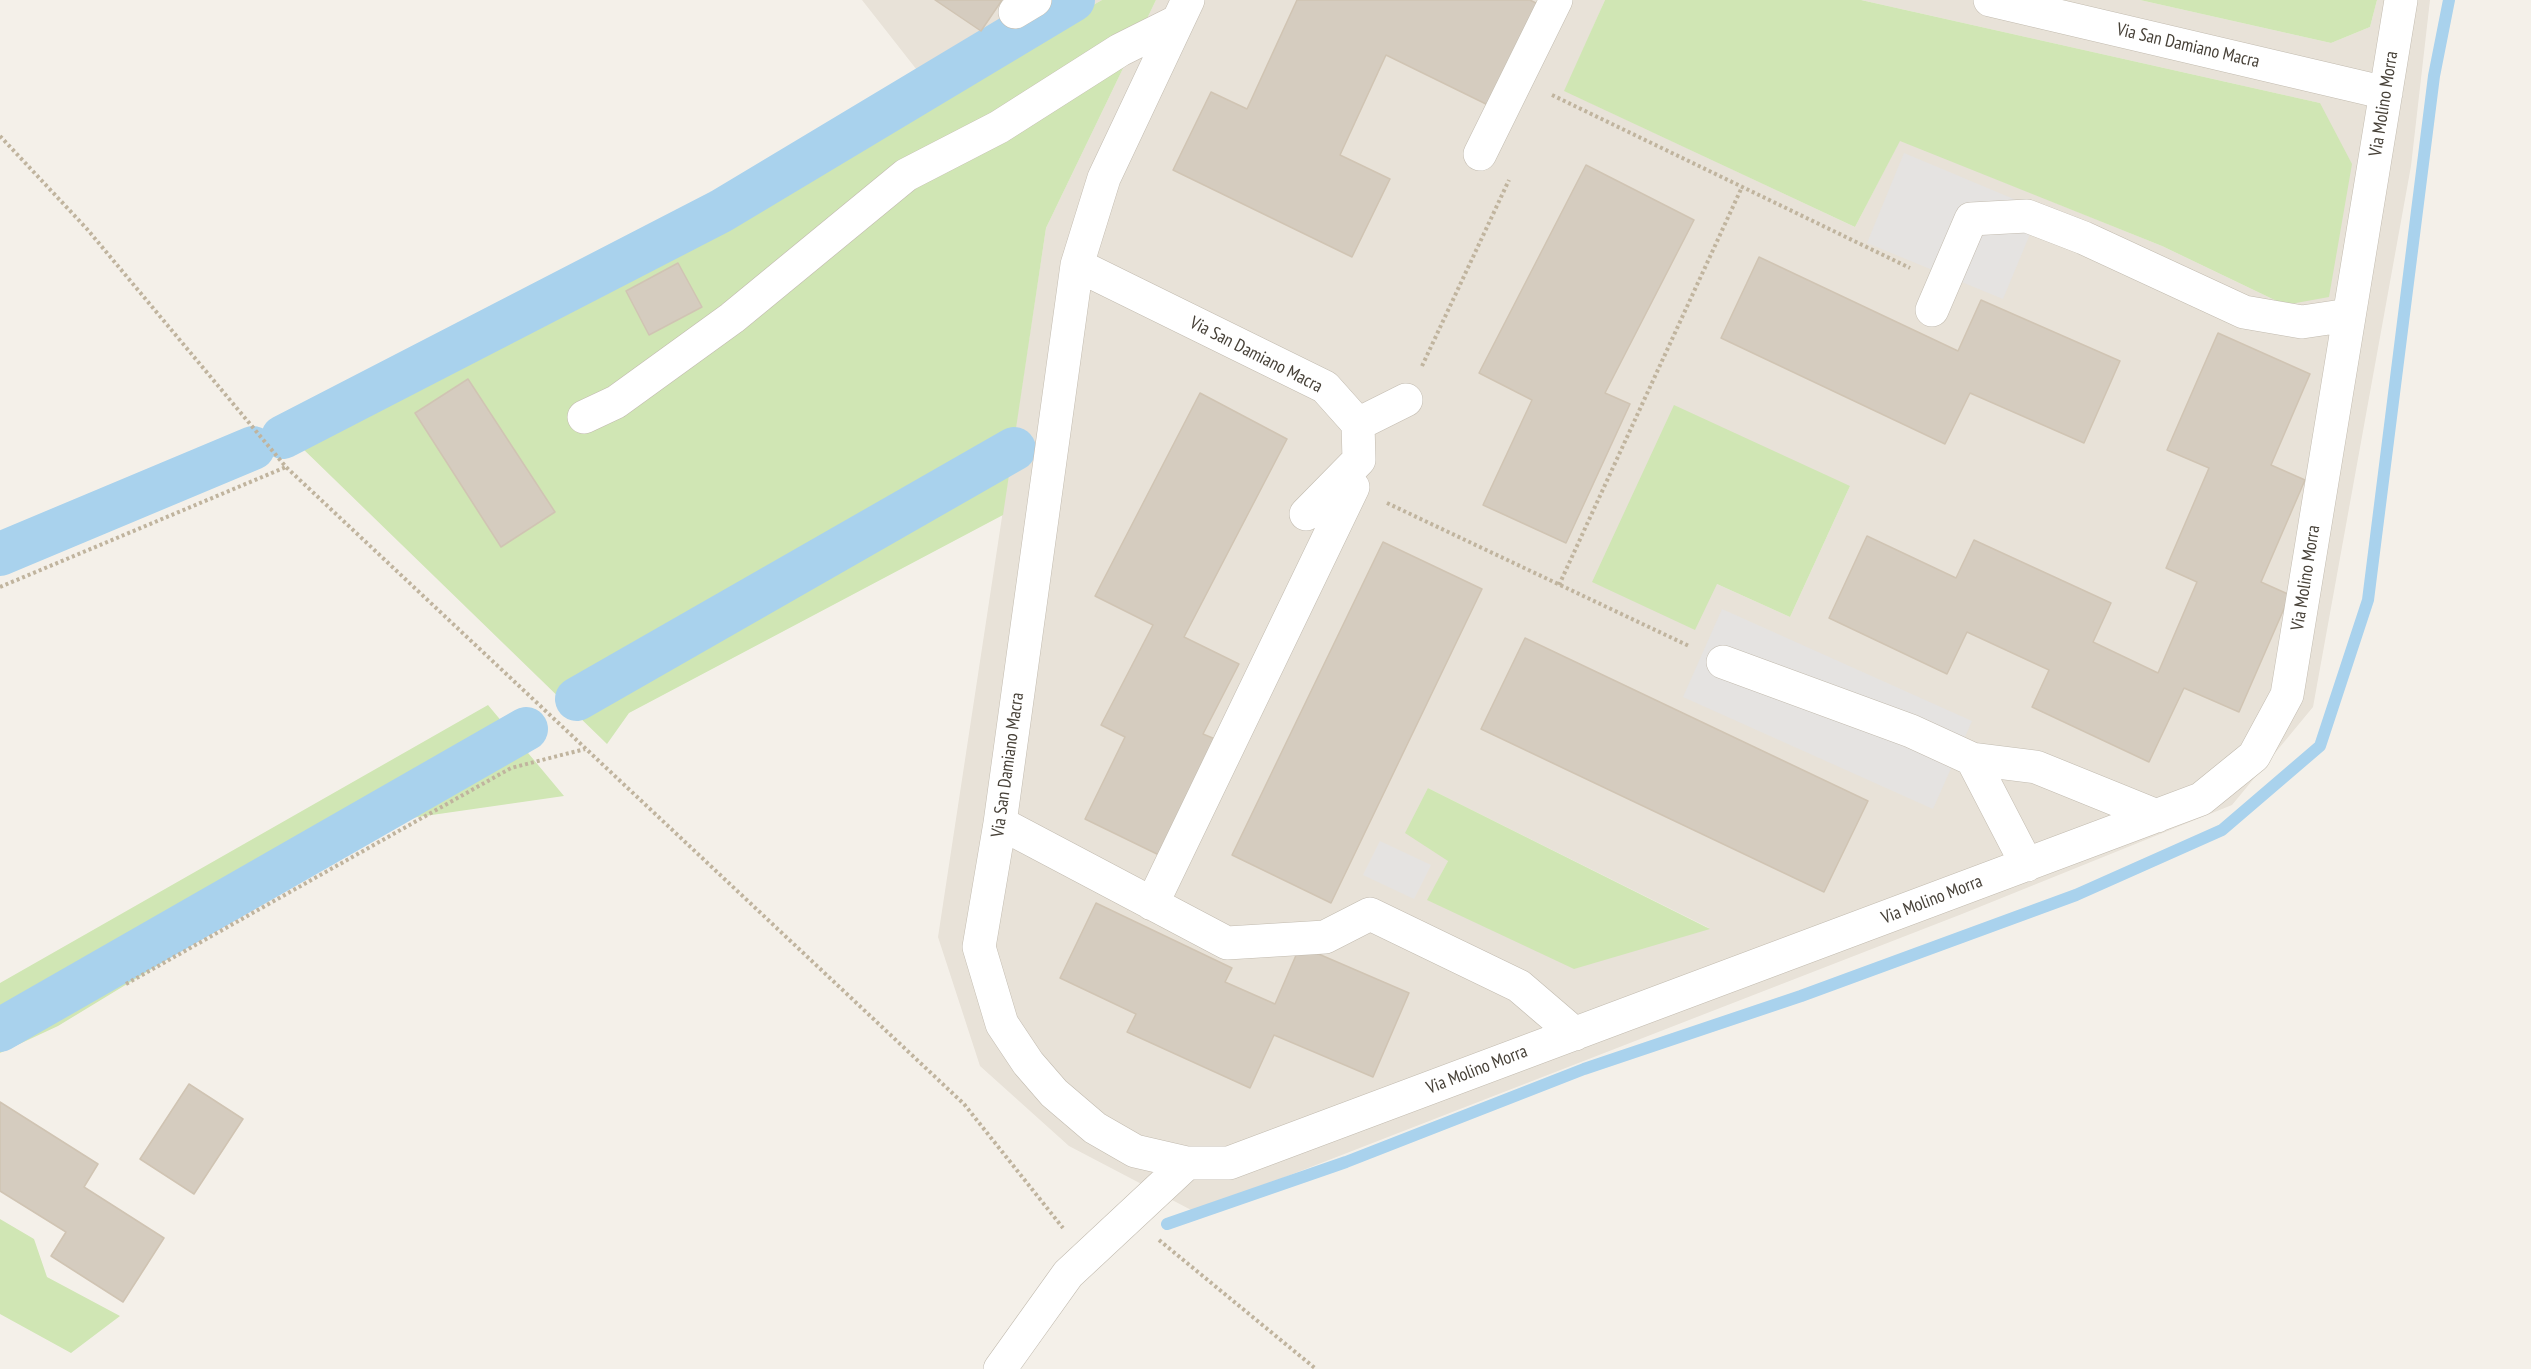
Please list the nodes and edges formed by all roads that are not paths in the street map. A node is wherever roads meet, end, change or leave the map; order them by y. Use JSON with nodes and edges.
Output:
{"nodes":[{"id":1,"x":1556,"y":0,"type":"edge"},
{"id":2,"x":1990,"y":0,"type":"edge"},
{"id":3,"x":2401,"y":0,"type":"edge"},
{"id":4,"x":1183,"y":10,"type":"edge"},
{"id":5,"x":2386,"y":93,"type":"junction"},
{"id":6,"x":1480,"y":154,"type":"dead end"},
{"id":7,"x":1077,"y":265,"type":"junction"},
{"id":8,"x":1938,"y":297,"type":"road end"},
{"id":9,"x":2349,"y":315,"type":"junction"},
{"id":10,"x":1406,"y":400,"type":"road end"},
{"id":11,"x":584,"y":417,"type":"dead end"},
{"id":12,"x":1358,"y":423,"type":"junction"},
{"id":13,"x":1355,"y":488,"type":"junction"},
{"id":14,"x":1306,"y":514,"type":"dead end"},
{"id":15,"x":1723,"y":663,"type":"road end"},
{"id":16,"x":1972,"y":759,"type":"junction"},
{"id":17,"x":2157,"y":816,"type":"junction"},
{"id":18,"x":1000,"y":824,"type":"junction"},
{"id":19,"x":2026,"y":865,"type":"junction"},
{"id":20,"x":1152,"y":904,"type":"junction"},
{"id":21,"x":1575,"y":1034,"type":"junction"},
{"id":22,"x":1187,"y":1163,"type":"junction"},
{"id":23,"x":1000,"y":1369,"type":"edge"}],
"edges":[{"from":1,"to":6,"type":"street"},
{"from":2,"to":5,"type":"street","name":"Via San Damiano Macra"},
{"from":3,"to":5,"type":"street","name":"Via Molino Morra"},
{"from":4,"to":7,"type":"street","name":"Via San Damiano Macra"},
{"from":4,"to":11,"type":"street"},
{"from":5,"to":9,"type":"street","name":"Via Molino Morra"},
{"from":7,"to":12,"type":"street","name":"Via San Damiano Macra"},
{"from":7,"to":18,"type":"street","name":"Via San Damiano Macra"},
{"from":8,"to":9,"type":"street"},
{"from":9,"to":17,"type":"street","name":"Via Molino Morra"},
{"from":10,"to":12,"type":"street"},
{"from":12,"to":13,"type":"street"},
{"from":13,"to":14,"type":"street"},
{"from":13,"to":20,"type":"street"},
{"from":15,"to":16,"type":"street"},
{"from":16,"to":17,"type":"street"},
{"from":16,"to":19,"type":"street"},
{"from":17,"to":19,"type":"street","name":"Via Molino Morra"},
{"from":18,"to":20,"type":"street"},
{"from":18,"to":22,"type":"street","name":"Via San Damiano Macra"},
{"from":19,"to":21,"type":"street","name":"Via Molino Morra"},
{"from":20,"to":21,"type":"street"},
{"from":21,"to":22,"type":"street","name":"Via Molino Morra"},
{"from":22,"to":23,"type":"street"}]}
